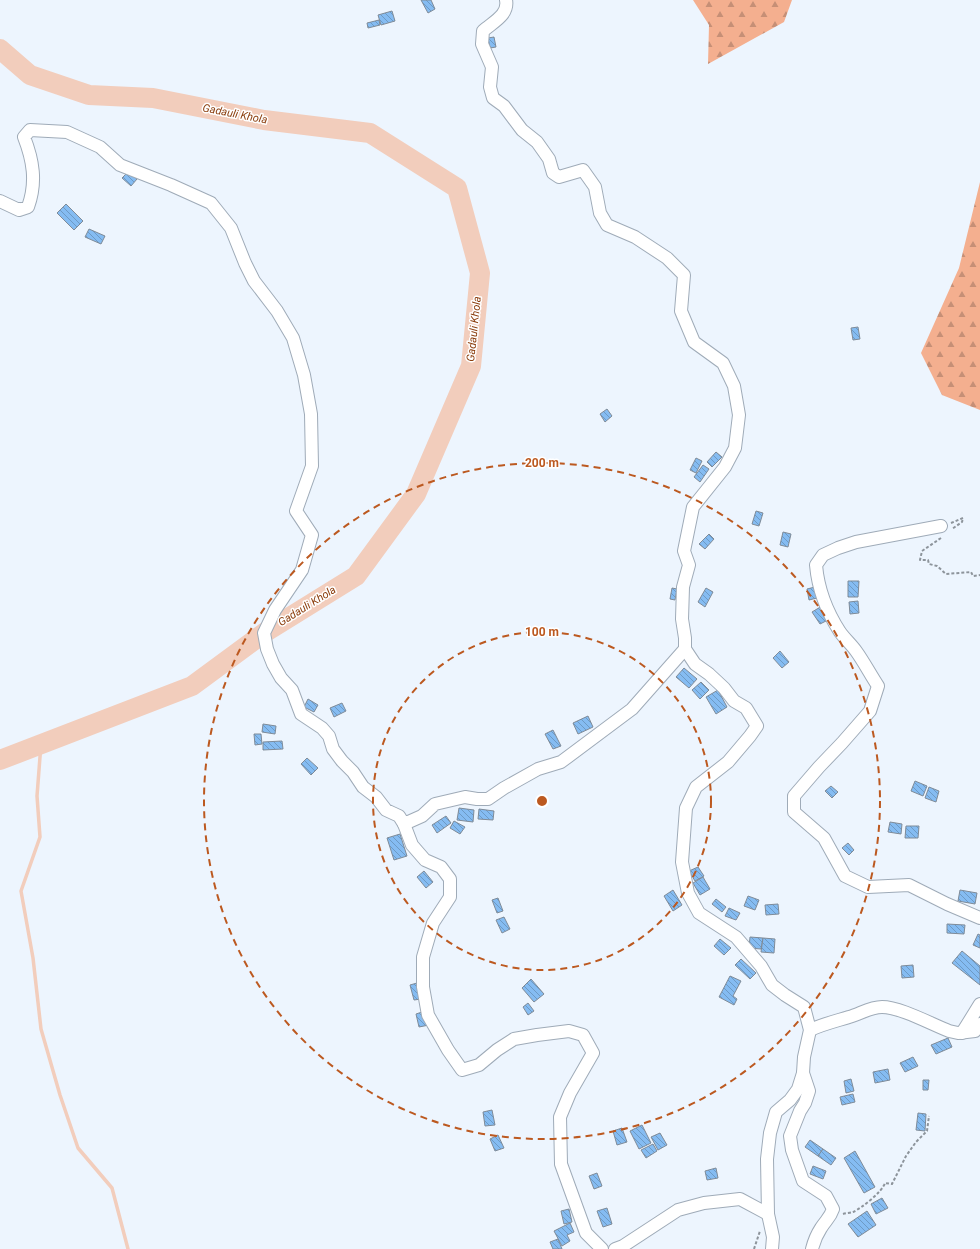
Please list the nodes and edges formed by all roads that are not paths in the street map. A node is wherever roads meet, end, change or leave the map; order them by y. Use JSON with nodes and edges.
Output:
{"nodes":[{"id":1,"x":506,"y":0,"type":"edge"},
{"id":2,"x":0,"y":201,"type":"edge"},
{"id":3,"x":945,"y":531,"type":"road end"},
{"id":4,"x":685,"y":649,"type":"junction"},
{"id":5,"x":404,"y":824,"type":"junction"},
{"id":6,"x":980,"y":918,"type":"edge"},
{"id":7,"x":980,"y":1004,"type":"edge"},
{"id":8,"x":980,"y":1024,"type":"edge"},
{"id":9,"x":810,"y":1030,"type":"junction"},
{"id":10,"x":962,"y":1033,"type":"junction"},
{"id":11,"x":803,"y":1073,"type":"junction"},
{"id":12,"x":768,"y":1214,"type":"junction"},
{"id":13,"x":602,"y":1249,"type":"edge"},
{"id":14,"x":615,"y":1249,"type":"edge"},
{"id":15,"x":772,"y":1249,"type":"edge"},
{"id":16,"x":812,"y":1249,"type":"edge"}],
"edges":[{"from":1,"to":4,"type":"street"},
{"from":2,"to":5,"type":"street"},
{"from":3,"to":6,"type":"street"},
{"from":4,"to":5,"type":"street"},
{"from":4,"to":9,"type":"street"},
{"from":5,"to":13,"type":"street"},
{"from":7,"to":10,"type":"street"},
{"from":8,"to":10,"type":"street"},
{"from":9,"to":10,"type":"street"},
{"from":9,"to":11,"type":"street"},
{"from":11,"to":12,"type":"street"},
{"from":11,"to":16,"type":"street"},
{"from":12,"to":14,"type":"street"},
{"from":12,"to":15,"type":"street"}]}
